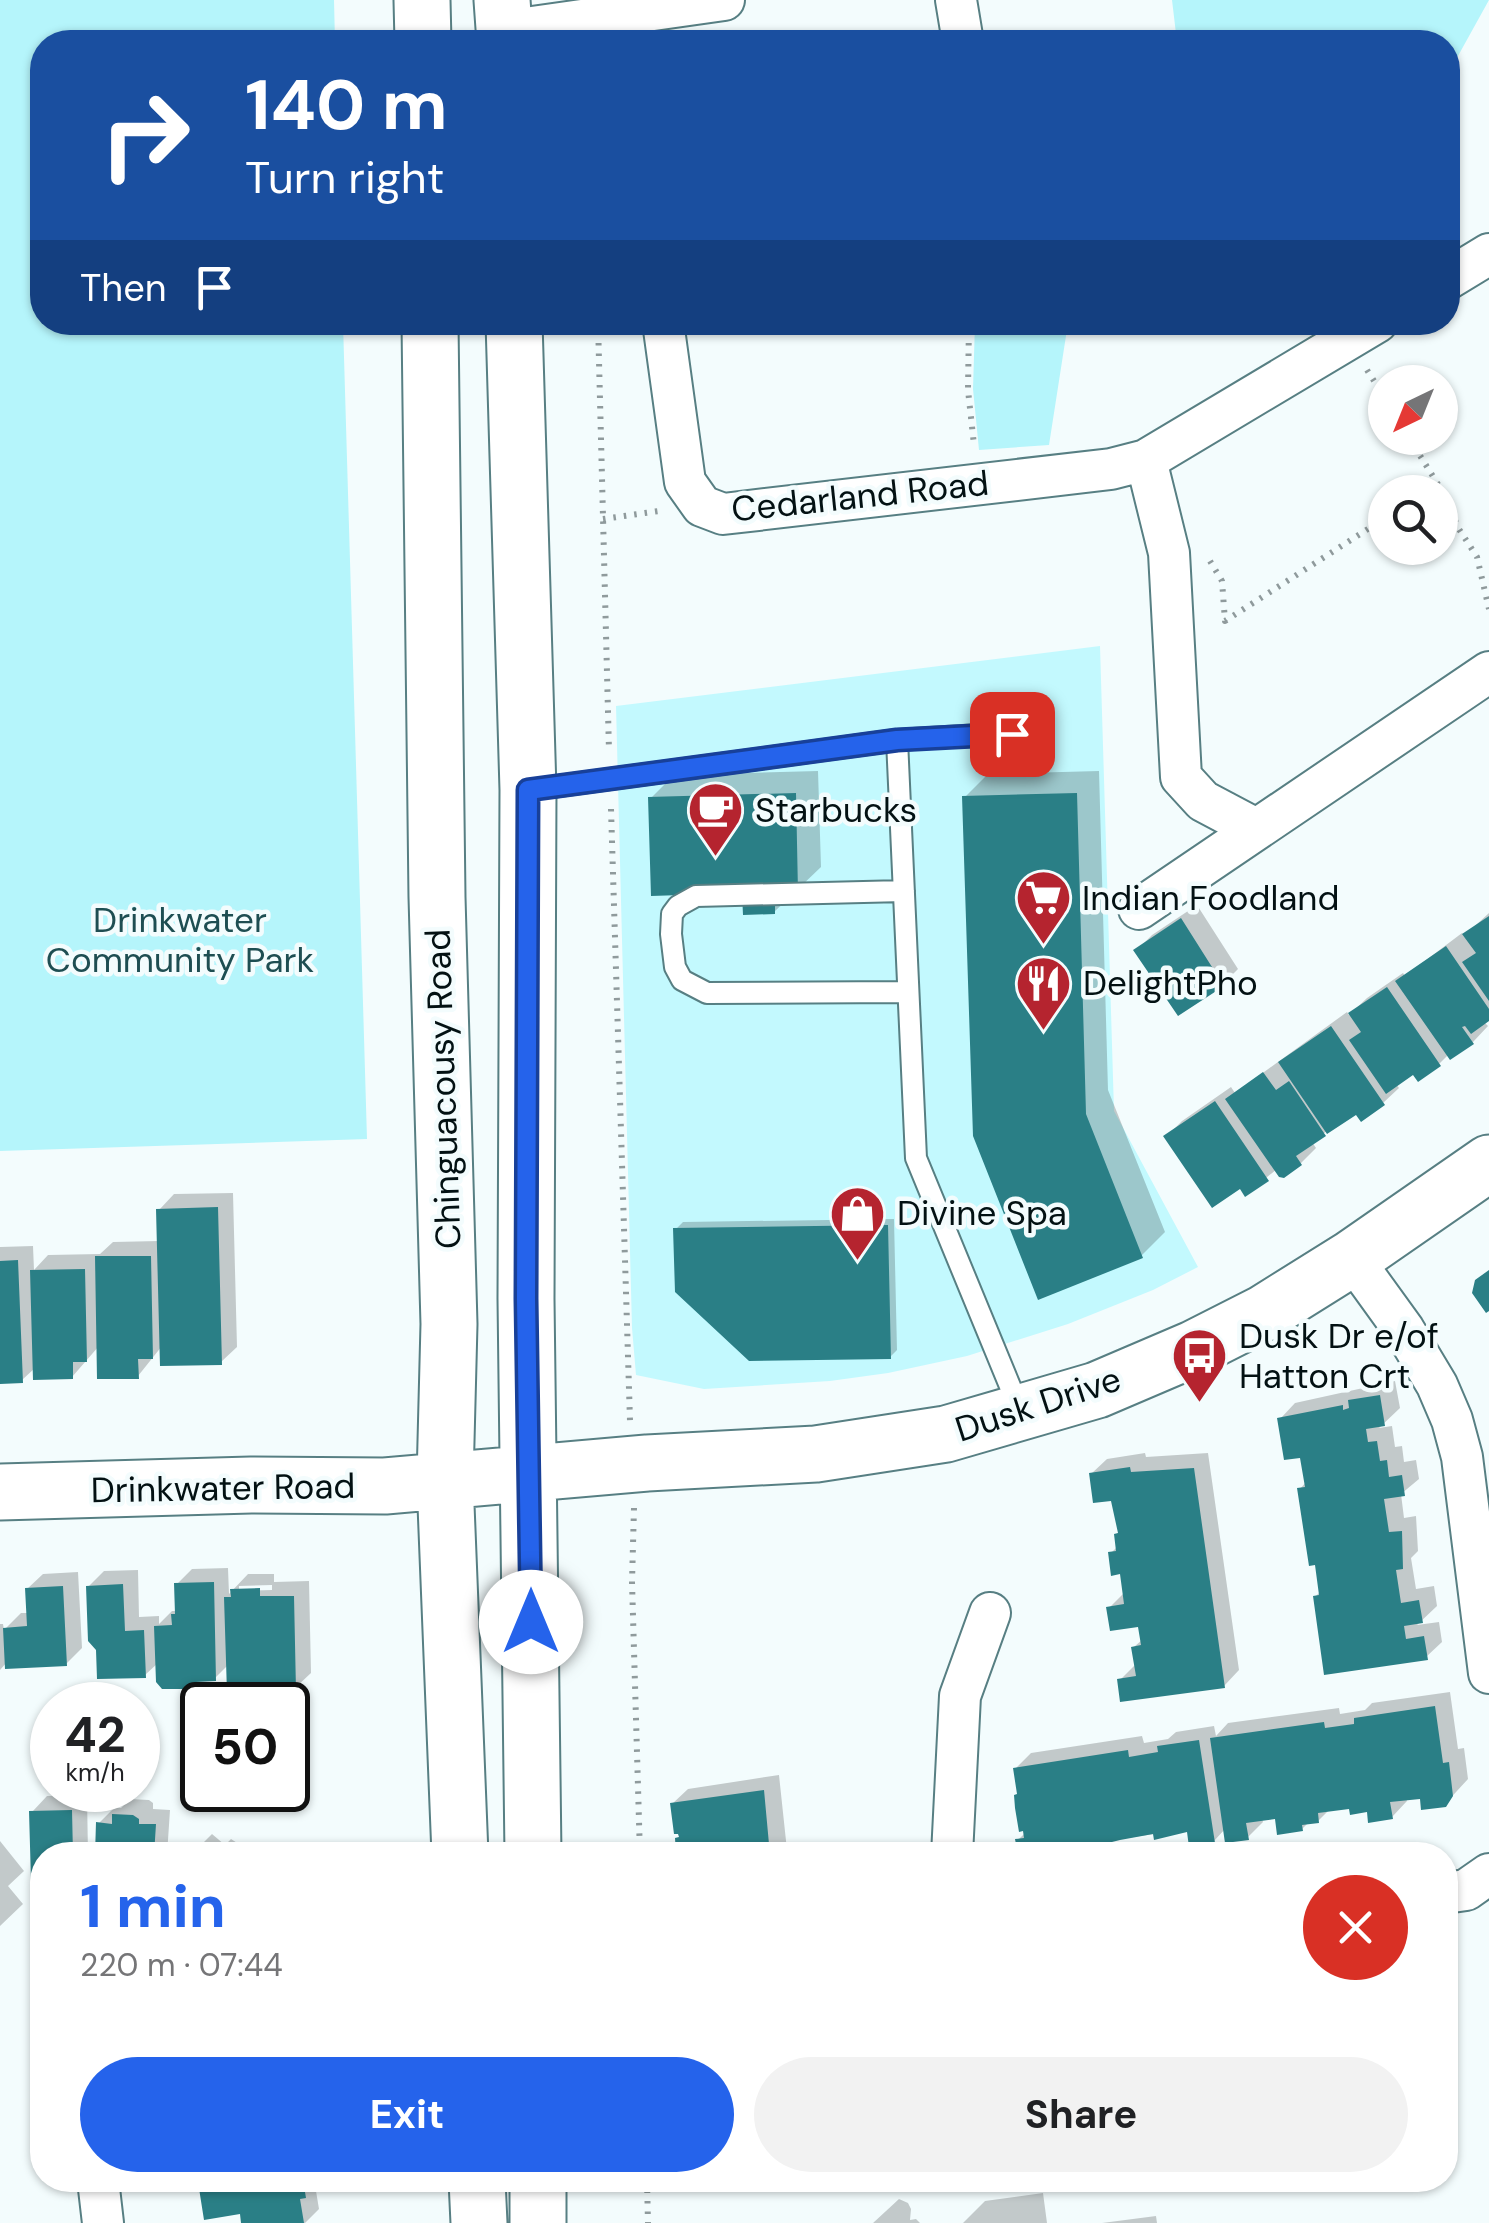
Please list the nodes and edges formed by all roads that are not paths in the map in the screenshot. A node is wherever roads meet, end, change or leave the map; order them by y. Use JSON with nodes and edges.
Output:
{"nodes":[{"id":1,"x":422,"y":0,"type":"edge"},
{"id":2,"x":724,"y":0,"type":"edge"},
{"id":3,"x":956,"y":0,"type":"edge"},
{"id":4,"x":504,"y":24,"type":"edge"},
{"id":5,"x":648,"y":27,"type":"edge"},
{"id":6,"x":423,"y":30,"type":"edge"},
{"id":7,"x":961,"y":30,"type":"edge"},
{"id":8,"x":1489,"y":254,"type":"edge"},
{"id":9,"x":1460,"y":272,"type":"edge"},
{"id":10,"x":430,"y":335,"type":"edge"},
{"id":11,"x":514,"y":335,"type":"edge"},
{"id":12,"x":665,"y":335,"type":"edge"},
{"id":13,"x":1355,"y":335,"type":"edge"},
{"id":14,"x":1146,"y":460,"type":"junction"},
{"id":15,"x":1487,"y":677,"type":"edge"},
{"id":16,"x":1012,"y":734,"type":"dead end"},
{"id":17,"x":897,"y":740,"type":"junction"},
{"id":18,"x":528,"y":790,"type":"junction"},
{"id":19,"x":1254,"y":828,"type":"junction"},
{"id":20,"x":904,"y":891,"type":"junction"},
{"id":21,"x":1139,"y":909,"type":"dead end"},
{"id":22,"x":908,"y":992,"type":"junction"},
{"id":23,"x":1489,"y":1162,"type":"edge"},
{"id":24,"x":1352,"y":1258,"type":"junction"},
{"id":25,"x":1022,"y":1414,"type":"junction"},
{"id":26,"x":530,"y":1473,"type":"junction"},
{"id":27,"x":446,"y":1480,"type":"junction"},
{"id":28,"x":0,"y":1492,"type":"edge"},
{"id":29,"x":990,"y":1613,"type":"dead end"},
{"id":30,"x":1489,"y":1673,"type":"edge"},
{"id":31,"x":460,"y":1842,"type":"edge"},
{"id":32,"x":533,"y":1842,"type":"edge"},
{"id":33,"x":953,"y":1842,"type":"edge"},
{"id":34,"x":1489,"y":1874,"type":"edge"},
{"id":35,"x":1458,"y":1891,"type":"edge"},
{"id":36,"x":99,"y":2192,"type":"edge"},
{"id":37,"x":478,"y":2192,"type":"edge"},
{"id":38,"x":538,"y":2192,"type":"edge"},
{"id":39,"x":103,"y":2223,"type":"edge"},
{"id":40,"x":479,"y":2223,"type":"edge"},
{"id":41,"x":538,"y":2223,"type":"edge"}],
"edges":[{"from":1,"to":6,"type":"main road"},
{"from":2,"to":5,"type":"street"},
{"from":3,"to":7,"type":"street"},
{"from":4,"to":5,"type":"street"},
{"from":8,"to":9,"type":"street"},
{"from":10,"to":27,"type":"main road","name":"Chinguacousy Road"},
{"from":11,"to":18,"type":"main road"},
{"from":12,"to":14,"type":"street","name":"Cedarland Road"},
{"from":13,"to":14,"type":"street","name":"Cedarland Road"},
{"from":14,"to":19,"type":"street"},
{"from":15,"to":19,"type":"street"},
{"from":16,"to":17,"type":"lane"},
{"from":17,"to":18,"type":"lane"},
{"from":17,"to":20,"type":"lane"},
{"from":18,"to":26,"type":"main road"},
{"from":19,"to":21,"type":"street"},
{"from":20,"to":22,"type":"lane"},
{"from":20,"to":22,"type":"lane"},
{"from":22,"to":25,"type":"lane"},
{"from":23,"to":24,"type":"main road","name":"Dusk Drive"},
{"from":24,"to":25,"type":"main road","name":"Dusk Drive"},
{"from":24,"to":30,"type":"street"},
{"from":25,"to":26,"type":"main road","name":"Dusk Drive"},
{"from":26,"to":27,"type":"main road","name":"Dusk Drive"},
{"from":26,"to":32,"type":"main road"},
{"from":27,"to":28,"type":"main road","name":"Drinkwater Road"},
{"from":27,"to":31,"type":"main road","name":"Chinguacousy Road"},
{"from":29,"to":33,"type":"street"},
{"from":34,"to":35,"type":"street"},
{"from":36,"to":39,"type":"street"},
{"from":37,"to":40,"type":"main road"},
{"from":38,"to":41,"type":"main road"}]}
